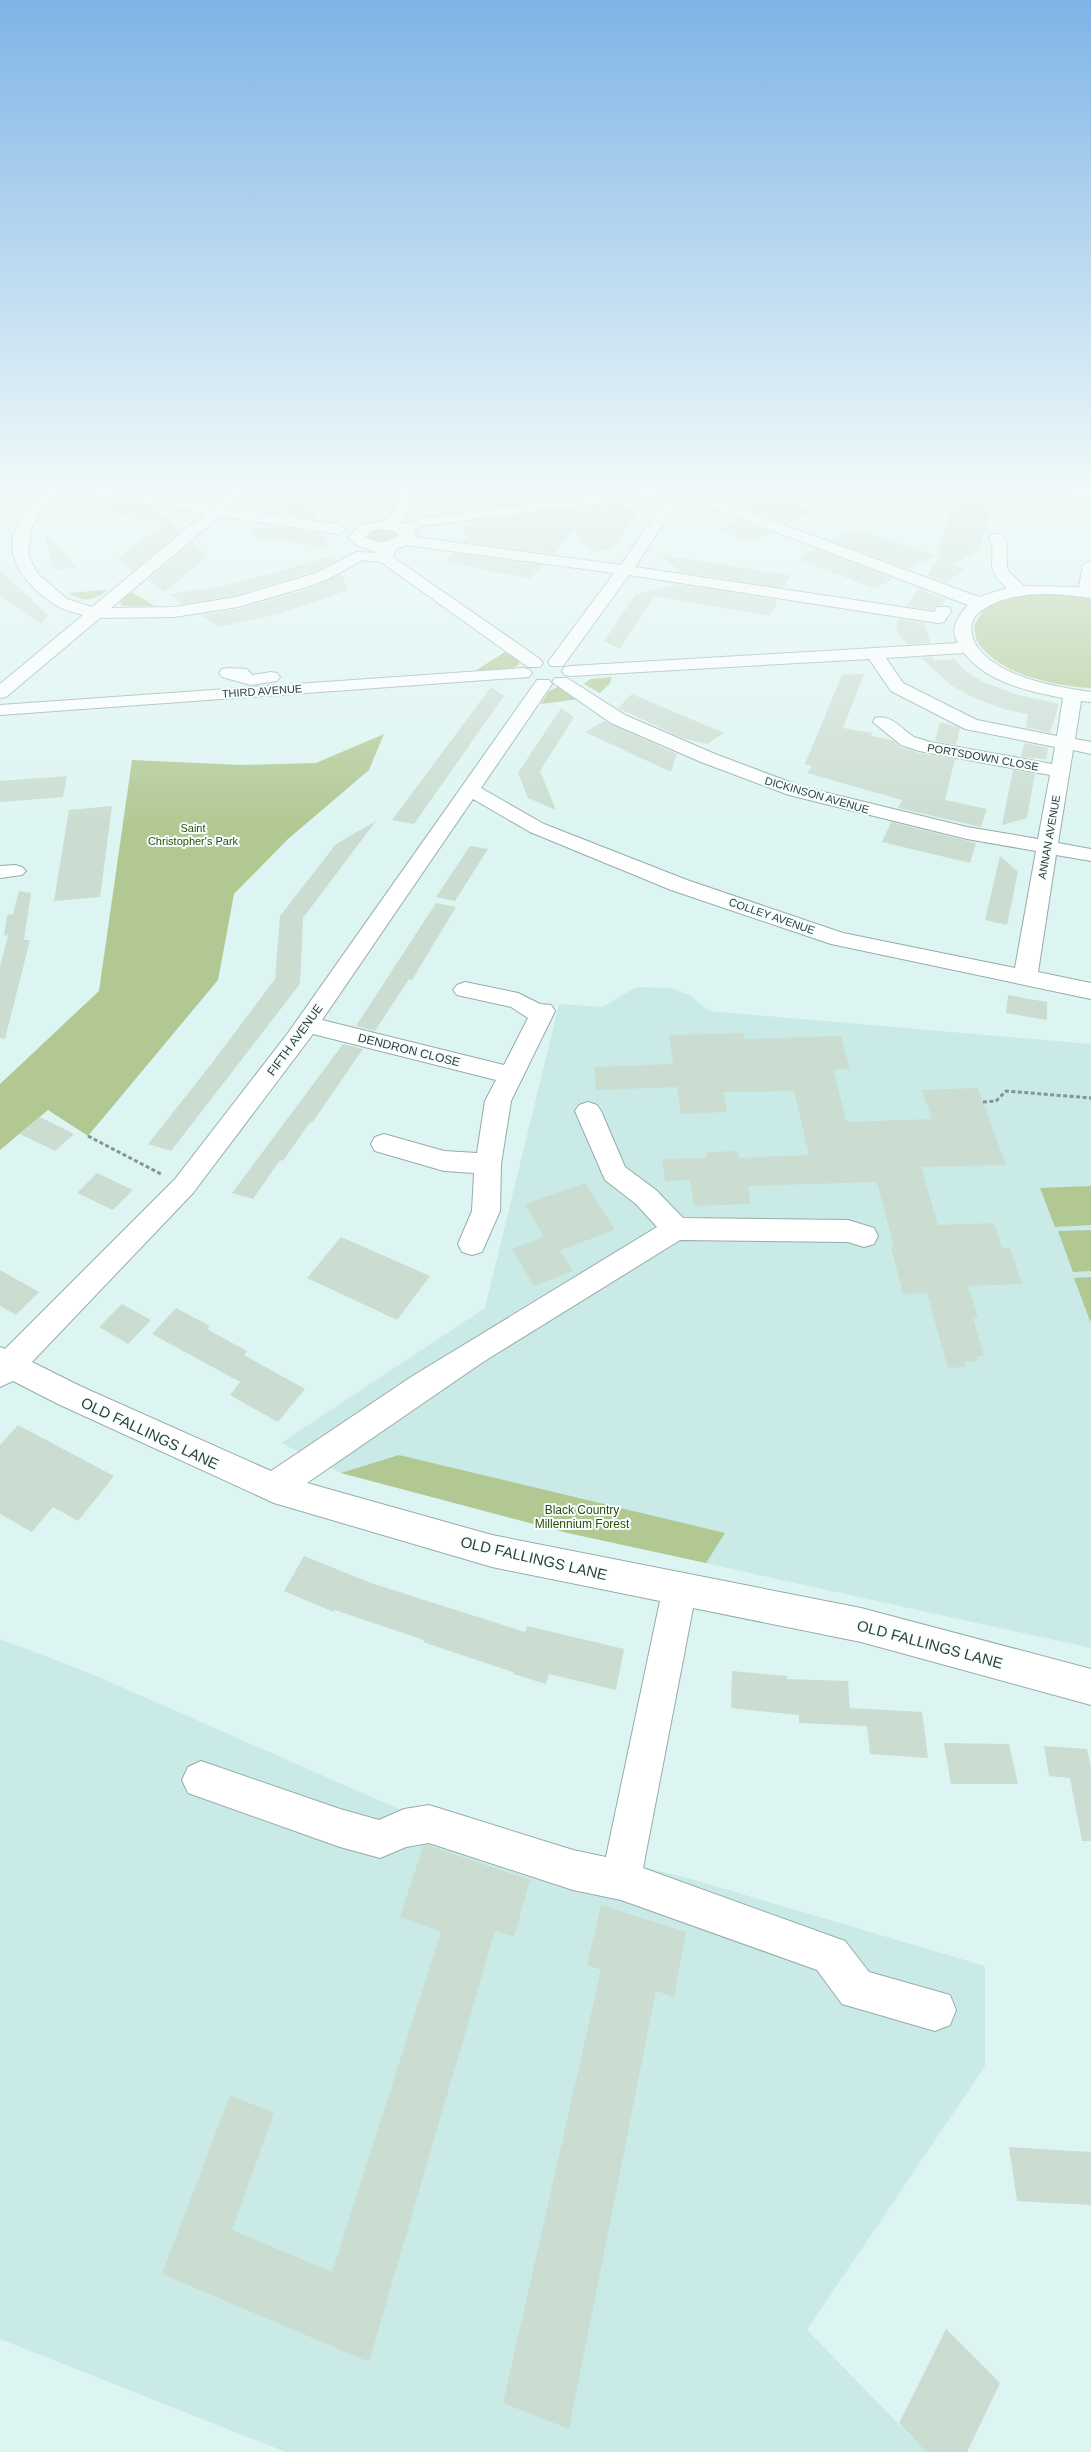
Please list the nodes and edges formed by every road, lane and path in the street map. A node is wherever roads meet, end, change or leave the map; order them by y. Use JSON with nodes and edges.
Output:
{"nodes":[{"id":1,"x":58,"y":599,"type":"edge"},
{"id":2,"x":111,"y":599,"type":"edge"},
{"id":3,"x":247,"y":599,"type":"edge"},
{"id":4,"x":450,"y":599,"type":"edge"},
{"id":5,"x":603,"y":599,"type":"edge"},
{"id":6,"x":814,"y":599,"type":"edge"},
{"id":7,"x":970,"y":599,"type":"edge"},
{"id":8,"x":990,"y":599,"type":"edge"},
{"id":9,"x":981,"y":604,"type":"junction"},
{"id":10,"x":94,"y":613,"type":"junction"},
{"id":11,"x":939,"y":619,"type":"dead end"},
{"id":12,"x":970,"y":648,"type":"junction"},
{"id":13,"x":874,"y":654,"type":"junction"},
{"id":14,"x":548,"y":672,"type":"junction"},
{"id":15,"x":228,"y":673,"type":"dead end"},
{"id":16,"x":336,"y":686,"type":"junction"},
{"id":17,"x":0,"y":693,"type":"edge"},
{"id":18,"x":1082,"y":696,"type":"edge"},
{"id":19,"x":0,"y":710,"type":"edge"},
{"id":20,"x":882,"y":722,"type":"dead end"},
{"id":21,"x":1065,"y":744,"type":"junction"},
{"id":22,"x":1091,"y":748,"type":"edge"},
{"id":23,"x":1061,"y":771,"type":"junction"},
{"id":24,"x":471,"y":790,"type":"junction"},
{"id":25,"x":1047,"y":849,"type":"junction"},
{"id":26,"x":1091,"y":855,"type":"edge"},
{"id":27,"x":1025,"y":979,"type":"junction"},
{"id":28,"x":466,"y":990,"type":"dead end"},
{"id":29,"x":1091,"y":991,"type":"edge"},
{"id":30,"x":306,"y":1024,"type":"junction"},
{"id":31,"x":511,"y":1075,"type":"junction"},
{"id":32,"x":1091,"y":1098,"type":"edge"},
{"id":33,"x":983,"y":1102,"type":"dead end"},
{"id":34,"x":588,"y":1111,"type":"dead end"},
{"id":35,"x":88,"y":1136,"type":"dead end"},
{"id":36,"x":384,"y":1144,"type":"dead end"},
{"id":37,"x":488,"y":1164,"type":"junction"},
{"id":38,"x":184,"y":1186,"type":"junction"},
{"id":39,"x":676,"y":1229,"type":"junction"},
{"id":40,"x":864,"y":1236,"type":"dead end"},
{"id":41,"x":472,"y":1244,"type":"dead end"},
{"id":42,"x":3,"y":1366,"type":"edge"},
{"id":43,"x":274,"y":1488,"type":"junction"},
{"id":44,"x":680,"y":1589,"type":"junction"},
{"id":45,"x":1091,"y":1687,"type":"edge"},
{"id":46,"x":201,"y":1780,"type":"dead end"},
{"id":47,"x":620,"y":1880,"type":"junction"},
{"id":48,"x":935,"y":2010,"type":"dead end"}],
"edges":[{"from":1,"to":10,"type":"street"},
{"from":2,"to":10,"type":"street"},
{"from":3,"to":10,"type":"street"},
{"from":4,"to":14,"type":"street","name":"DICKINSON AVENUE"},
{"from":5,"to":14,"type":"street","name":"FIFTH AVENUE"},
{"from":6,"to":11,"type":"street"},
{"from":7,"to":9,"type":"street"},
{"from":8,"to":9,"type":"street"},
{"from":9,"to":12,"type":"street"},
{"from":10,"to":17,"type":"street"},
{"from":12,"to":13,"type":"street","name":"THIRD AVENUE"},
{"from":12,"to":18,"type":"street"},
{"from":13,"to":14,"type":"street","name":"THIRD AVENUE"},
{"from":13,"to":21,"type":"street"},
{"from":14,"to":16,"type":"street","name":"THIRD AVENUE"},
{"from":14,"to":24,"type":"street","name":"FIFTH AVENUE"},
{"from":14,"to":25,"type":"street","name":"DICKINSON AVENUE"},
{"from":15,"to":16,"type":"street"},
{"from":16,"to":19,"type":"street","name":"THIRD AVENUE"},
{"from":18,"to":21,"type":"street","name":"ANNAN AVENUE"},
{"from":20,"to":23,"type":"street","name":"PORTSDOWN CLOSE"},
{"from":21,"to":22,"type":"street"},
{"from":21,"to":23,"type":"street","name":"ANNAN AVENUE"},
{"from":23,"to":25,"type":"street","name":"ANNAN AVENUE"},
{"from":24,"to":27,"type":"street","name":"COLLEY AVENUE"},
{"from":24,"to":30,"type":"street","name":"FIFTH AVENUE"},
{"from":25,"to":26,"type":"street","name":"DICKINSON AVENUE"},
{"from":25,"to":27,"type":"street","name":"ANNAN AVENUE"},
{"from":27,"to":29,"type":"street","name":"COLLEY AVENUE"},
{"from":28,"to":31,"type":"street"},
{"from":30,"to":31,"type":"street","name":"DENDRON CLOSE"},
{"from":30,"to":38,"type":"street","name":"FIFTH AVENUE"},
{"from":31,"to":37,"type":"street"},
{"from":32,"to":33,"type":"path"},
{"from":34,"to":39,"type":"street"},
{"from":35,"to":38,"type":"path"},
{"from":36,"to":37,"type":"street"},
{"from":37,"to":41,"type":"street"},
{"from":38,"to":42,"type":"street","name":"FIFTH AVENUE"},
{"from":39,"to":40,"type":"street"},
{"from":39,"to":43,"type":"street"},
{"from":42,"to":43,"type":"street","name":"OLD FALLINGS LANE"},
{"from":43,"to":44,"type":"street","name":"OLD FALLINGS LANE"},
{"from":44,"to":45,"type":"street","name":"OLD FALLINGS LANE"},
{"from":44,"to":47,"type":"street"},
{"from":46,"to":47,"type":"street"},
{"from":47,"to":48,"type":"street"}]}
